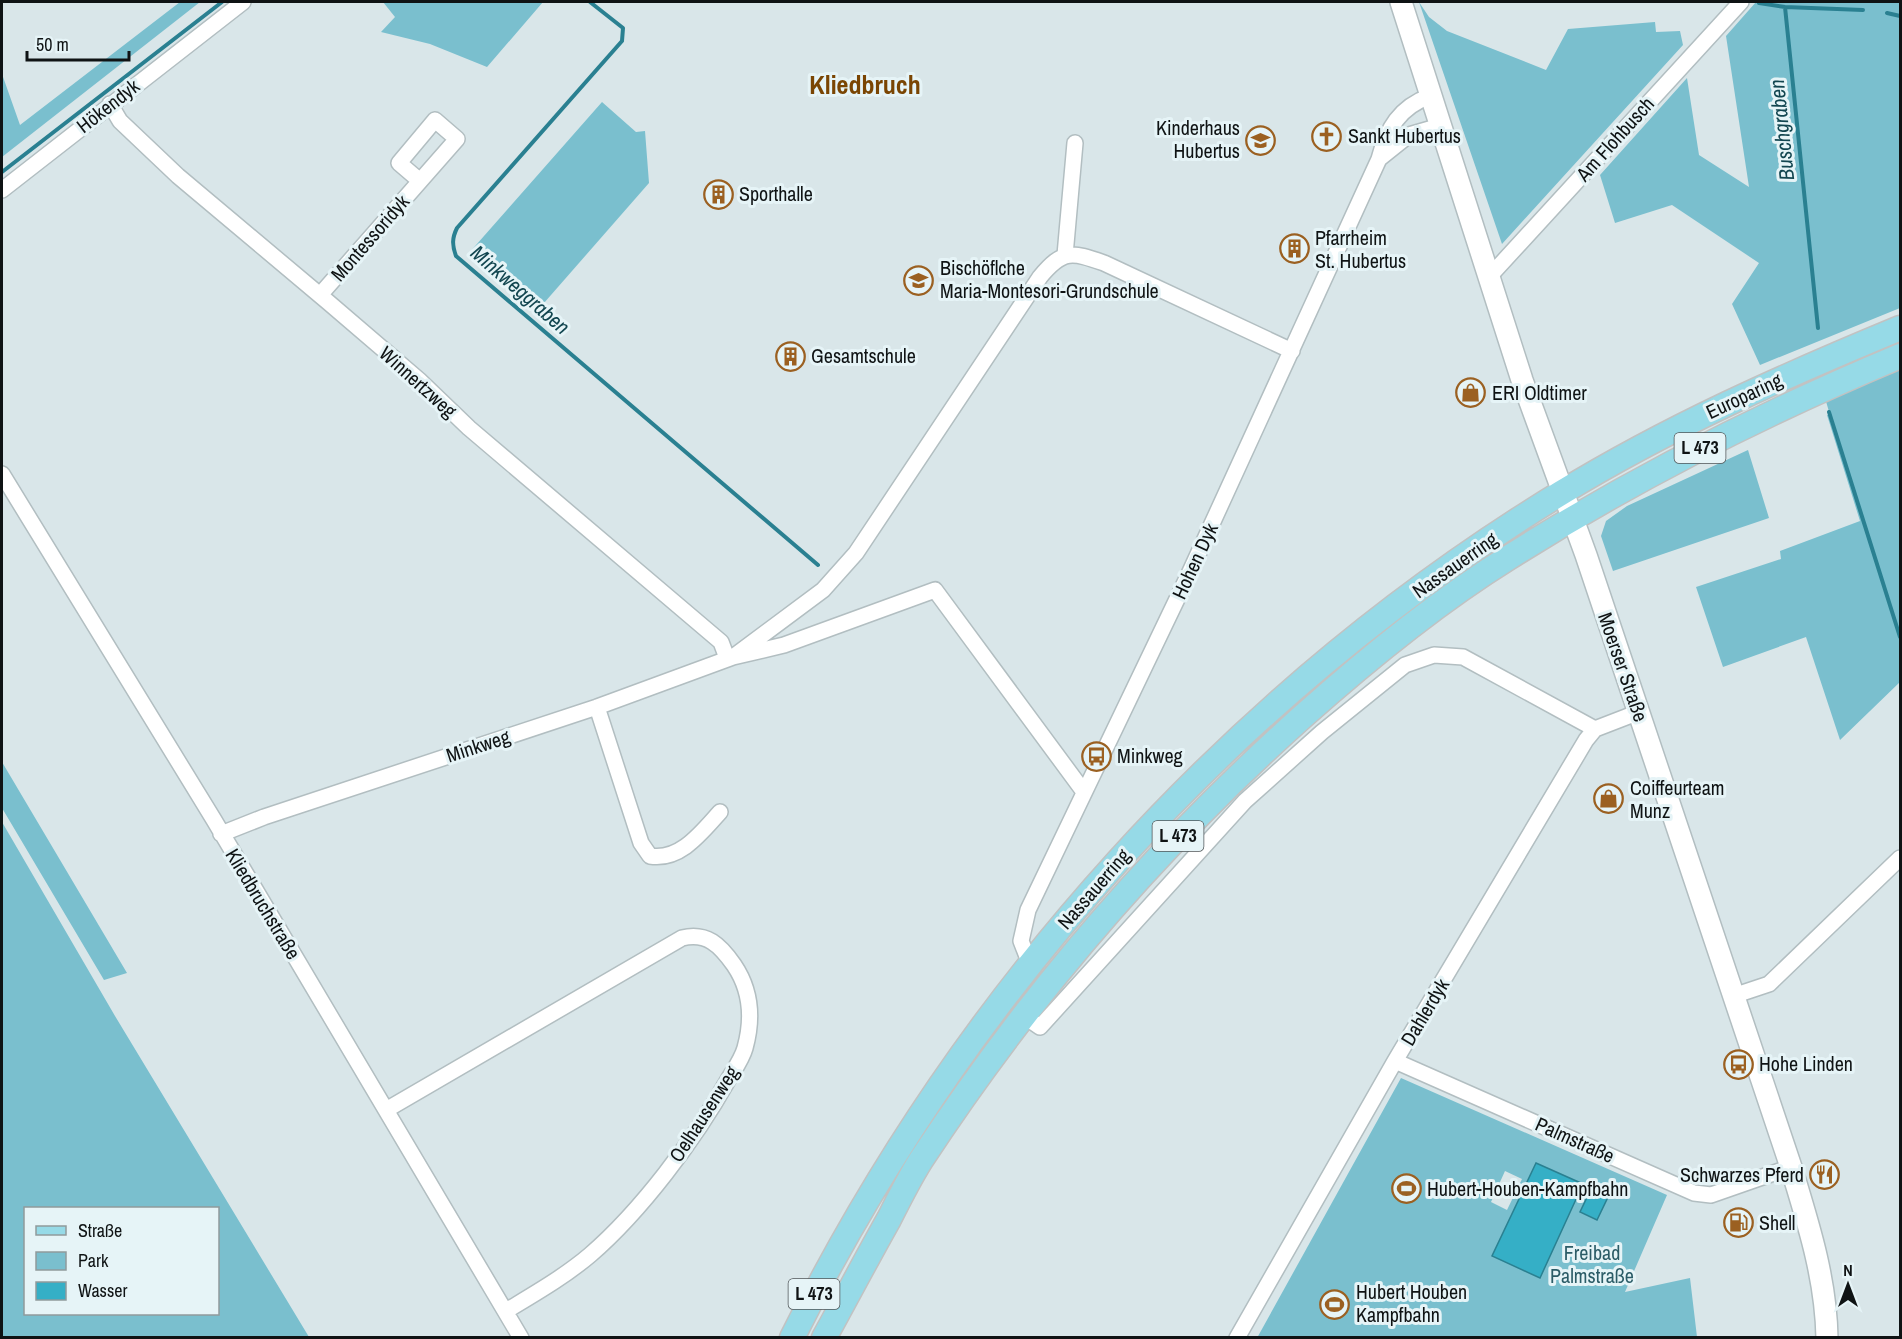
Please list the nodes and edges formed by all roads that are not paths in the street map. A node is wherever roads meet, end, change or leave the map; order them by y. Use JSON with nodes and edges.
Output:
{"nodes":[{"id":1,"x":243,"y":2,"type":"edge"},
{"id":2,"x":1401,"y":2,"type":"edge"},
{"id":3,"x":1741,"y":2,"type":"edge"},
{"id":4,"x":1430,"y":96,"type":"junction"},
{"id":5,"x":110,"y":104,"type":"junction"},
{"id":6,"x":1440,"y":126,"type":"junction"},
{"id":7,"x":1075,"y":143,"type":"dead end"},
{"id":8,"x":1379,"y":159,"type":"junction"},
{"id":9,"x":420,"y":181,"type":"dead end"},
{"id":10,"x":2,"y":190,"type":"edge"},
{"id":11,"x":1065,"y":255,"type":"junction"},
{"id":12,"x":1490,"y":277,"type":"junction"},
{"id":13,"x":320,"y":295,"type":"junction"},
{"id":14,"x":1900,"y":328,"type":"edge"},
{"id":15,"x":1292,"y":351,"type":"junction"},
{"id":16,"x":1900,"y":356,"type":"edge"},
{"id":17,"x":2,"y":474,"type":"edge"},
{"id":18,"x":1561,"y":493,"type":"junction"},
{"id":19,"x":1573,"y":520,"type":"junction"},
{"id":20,"x":730,"y":657,"type":"junction"},
{"id":21,"x":597,"y":707,"type":"junction"},
{"id":22,"x":1639,"y":712,"type":"junction"},
{"id":23,"x":1595,"y":729,"type":"junction"},
{"id":24,"x":1084,"y":792,"type":"junction"},
{"id":25,"x":720,"y":812,"type":"dead end"},
{"id":26,"x":221,"y":834,"type":"junction"},
{"id":27,"x":1900,"y":858,"type":"edge"},
{"id":28,"x":1030,"y":964,"type":"junction"},
{"id":29,"x":1733,"y":996,"type":"junction"},
{"id":30,"x":1032,"y":1021,"type":"junction"},
{"id":31,"x":1395,"y":1061,"type":"junction"},
{"id":32,"x":386,"y":1110,"type":"junction"},
{"id":33,"x":1791,"y":1167,"type":"junction"},
{"id":34,"x":506,"y":1311,"type":"junction"},
{"id":35,"x":521,"y":1338,"type":"edge"},
{"id":36,"x":792,"y":1338,"type":"edge"},
{"id":37,"x":824,"y":1338,"type":"edge"},
{"id":38,"x":1237,"y":1338,"type":"edge"},
{"id":39,"x":1827,"y":1338,"type":"edge"}],
"edges":[{"from":1,"to":5,"type":"street","name":"Hökendyk"},
{"from":2,"to":4,"type":"main road","name":"Moerser Straße"},
{"from":3,"to":12,"type":"street","name":"Am Flohbusch"},
{"from":4,"to":6,"type":"main road","name":"Moerser Straße"},
{"from":4,"to":8,"type":"street","name":"Hohen Dyk"},
{"from":5,"to":10,"type":"street","name":"Hökendyk"},
{"from":5,"to":13,"type":"street","name":"Winnertzweg"},
{"from":6,"to":8,"type":"street","name":"Hohen Dyk"},
{"from":6,"to":12,"type":"main road","name":"Moerser Straße"},
{"from":7,"to":11,"type":"street"},
{"from":8,"to":15,"type":"street","name":"Hohen Dyk"},
{"from":9,"to":13,"type":"street","name":"Montessoridyk"},
{"from":11,"to":15,"type":"street"},
{"from":11,"to":20,"type":"street","name":"Minkweg"},
{"from":12,"to":18,"type":"main road","name":"Moerser Straße"},
{"from":13,"to":20,"type":"street","name":"Winnertzweg"},
{"from":14,"to":18,"type":"main road","name":"Europaring","number":"L 473"},
{"from":15,"to":24,"type":"street","name":"Hohen Dyk"},
{"from":16,"to":19,"type":"main road","name":"Europaring","number":"L 473"},
{"from":17,"to":26,"type":"street","name":"Kliedbruchstraße"},
{"from":18,"to":19,"type":"main road","name":"Moerser Straße"},
{"from":18,"to":28,"type":"main road","name":"Nassauerring","number":"L 473"},
{"from":19,"to":22,"type":"main road","name":"Moerser Straße"},
{"from":19,"to":30,"type":"main road","name":"Nassauerring","number":"L 473"},
{"from":20,"to":21,"type":"street","name":"Minkweg"},
{"from":20,"to":24,"type":"street","name":"Minkweg"},
{"from":21,"to":25,"type":"street"},
{"from":21,"to":26,"type":"street","name":"Minkweg"},
{"from":22,"to":23,"type":"street"},
{"from":22,"to":29,"type":"main road","name":"Moerser Straße"},
{"from":23,"to":30,"type":"street","name":"Nassauerring"},
{"from":23,"to":31,"type":"street","name":"Dahlerdyk"},
{"from":24,"to":28,"type":"street","name":"Hohen Dyk"},
{"from":26,"to":32,"type":"street","name":"Kliedbruchstraße"},
{"from":27,"to":29,"type":"street"},
{"from":28,"to":36,"type":"main road","name":"Nassauerring","number":"L 473"},
{"from":29,"to":33,"type":"main road","name":"Moerser Straße"},
{"from":30,"to":37,"type":"main road","name":"Nassauerring","number":"L 473"},
{"from":31,"to":33,"type":"street","name":"Palmstraße"},
{"from":31,"to":38,"type":"street","name":"Dahlerdyk"},
{"from":32,"to":34,"type":"street","name":"Kliedbruchstraße"},
{"from":32,"to":34,"type":"street","name":"Oelhausenweg"},
{"from":33,"to":39,"type":"main road","name":"Moerser Straße"},
{"from":34,"to":35,"type":"street","name":"Kliedbruchstraße"}]}
